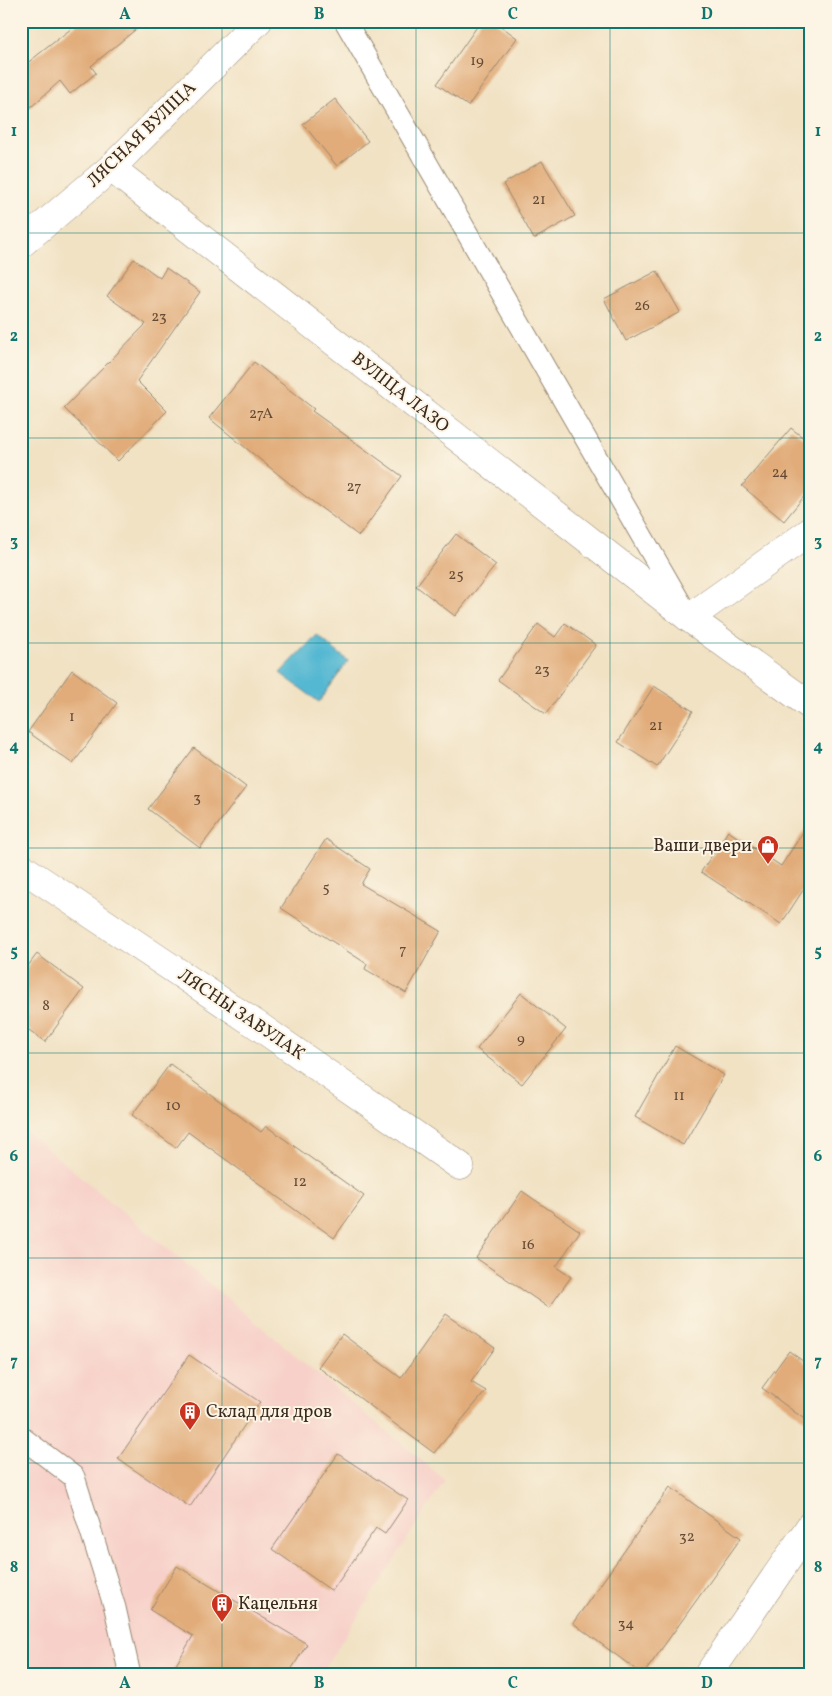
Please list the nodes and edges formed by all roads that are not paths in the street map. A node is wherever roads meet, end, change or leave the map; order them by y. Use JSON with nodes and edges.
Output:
{"nodes":[{"id":1,"x":258,"y":21,"type":"edge"},
{"id":2,"x":345,"y":21,"type":"edge"},
{"id":3,"x":111,"y":168,"type":"junction"},
{"id":4,"x":21,"y":244,"type":"edge"},
{"id":5,"x":811,"y":531,"type":"edge"},
{"id":6,"x":689,"y":618,"type":"junction"},
{"id":7,"x":811,"y":706,"type":"edge"},
{"id":8,"x":21,"y":867,"type":"edge"},
{"id":9,"x":460,"y":1166,"type":"dead end"},
{"id":10,"x":21,"y":1437,"type":"edge"},
{"id":11,"x":811,"y":1525,"type":"edge"},
{"id":12,"x":130,"y":1675,"type":"edge"},
{"id":13,"x":708,"y":1675,"type":"edge"}],
"edges":[{"from":1,"to":3,"type":"street","name":"ЛЯСНАЯ ВУЛІЦА"},
{"from":2,"to":6,"type":"lane"},
{"from":3,"to":4,"type":"street","name":"ЛЯСНАЯ ВУЛІЦА"},
{"from":3,"to":6,"type":"street","name":"ВУЛІЦА ЛАЗО"},
{"from":5,"to":6,"type":"street"},
{"from":6,"to":7,"type":"street","name":"ВУЛІЦА ЛАЗО"},
{"from":8,"to":9,"type":"street","name":"ЛЯСНЫ ЗАВУЛАК"},
{"from":10,"to":12,"type":"lane"},
{"from":11,"to":13,"type":"street"}]}
